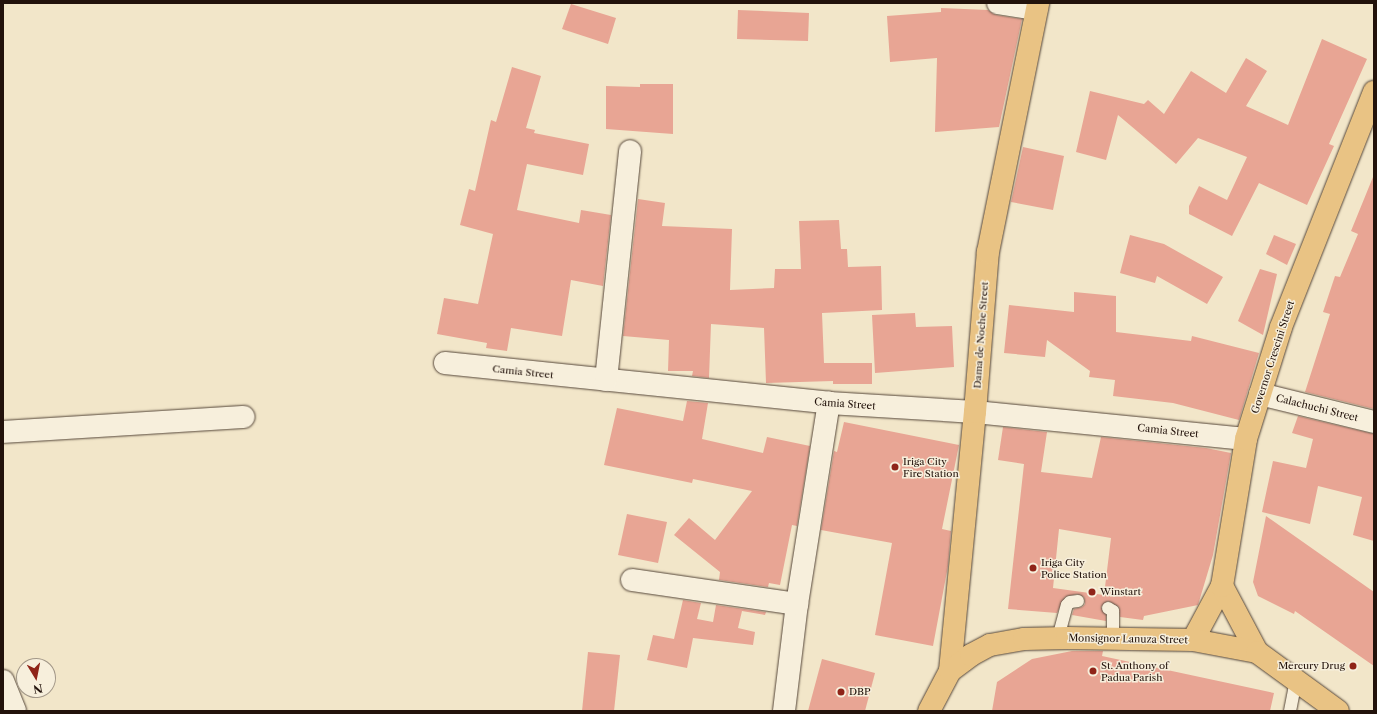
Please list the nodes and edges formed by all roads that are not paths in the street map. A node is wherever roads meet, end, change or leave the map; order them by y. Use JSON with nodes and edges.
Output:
{"nodes":[{"id":1,"x":998,"y":3,"type":"edge"},
{"id":2,"x":1037,"y":6,"type":"edge"},
{"id":3,"x":1374,"y":92,"type":"edge"},
{"id":4,"x":630,"y":151,"type":"dead end"},
{"id":5,"x":445,"y":363,"type":"dead end"},
{"id":6,"x":606,"y":380,"type":"junction"},
{"id":7,"x":1260,"y":394,"type":"junction"},
{"id":8,"x":829,"y":403,"type":"junction"},
{"id":9,"x":975,"y":412,"type":"junction"},
{"id":10,"x":244,"y":416,"type":"dead end"},
{"id":11,"x":1374,"y":422,"type":"edge"},
{"id":12,"x":3,"y":432,"type":"edge"},
{"id":13,"x":1246,"y":439,"type":"junction"},
{"id":14,"x":632,"y":580,"type":"dead end"},
{"id":15,"x":1222,"y":586,"type":"junction"},
{"id":16,"x":1078,"y":602,"type":"dead end"},
{"id":17,"x":797,"y":604,"type":"junction"},
{"id":18,"x":1108,"y":608,"type":"dead end"},
{"id":19,"x":1058,"y":638,"type":"junction"},
{"id":20,"x":1112,"y":640,"type":"junction"},
{"id":21,"x":1193,"y":640,"type":"junction"},
{"id":22,"x":1257,"y":652,"type":"junction"},
{"id":23,"x":950,"y":671,"type":"junction"},
{"id":24,"x":3,"y":681,"type":"edge"},
{"id":25,"x":1296,"y":681,"type":"junction"},
{"id":26,"x":15,"y":711,"type":"edge"},
{"id":27,"x":784,"y":711,"type":"edge"},
{"id":28,"x":929,"y":711,"type":"edge"},
{"id":29,"x":1290,"y":711,"type":"edge"},
{"id":30,"x":1338,"y":711,"type":"edge"}],
"edges":[{"from":1,"to":2,"type":"street"},
{"from":2,"to":9,"type":"main road","name":"Dama de Noche Street"},
{"from":3,"to":7,"type":"main road","name":"Governor Crescini Street"},
{"from":4,"to":6,"type":"street"},
{"from":5,"to":6,"type":"street","name":"Camia Street"},
{"from":6,"to":8,"type":"street","name":"Camia Street"},
{"from":7,"to":11,"type":"street","name":"Calachuchi Street"},
{"from":7,"to":13,"type":"main road","name":"Governor Crescini Street"},
{"from":8,"to":9,"type":"street","name":"Camia Street"},
{"from":8,"to":17,"type":"street"},
{"from":9,"to":13,"type":"street","name":"Camia Street"},
{"from":9,"to":23,"type":"main road","name":"Dama de Noche Street"},
{"from":10,"to":12,"type":"street"},
{"from":13,"to":15,"type":"main road","name":"Governor Crescini Street"},
{"from":14,"to":17,"type":"street"},
{"from":15,"to":21,"type":"main road","name":"Governor Crescini Street"},
{"from":15,"to":22,"type":"main road"},
{"from":16,"to":19,"type":"lane"},
{"from":17,"to":27,"type":"street"},
{"from":18,"to":20,"type":"lane"},
{"from":19,"to":20,"type":"main road","name":"Monsignor Lanuza Street"},
{"from":19,"to":23,"type":"main road","name":"Monsignor Lanuza Street"},
{"from":20,"to":21,"type":"main road","name":"Monsignor Lanuza Street"},
{"from":21,"to":22,"type":"main road","name":"Monsignor Lanuza Street"},
{"from":22,"to":25,"type":"main road","name":"Monsignor Lanuza Street"},
{"from":23,"to":28,"type":"main road","name":"Monsignor Lanuza Street"},
{"from":24,"to":26,"type":"street"},
{"from":25,"to":29,"type":"lane"},
{"from":25,"to":30,"type":"main road","name":"Monsignor Lanuza Street"}]}
